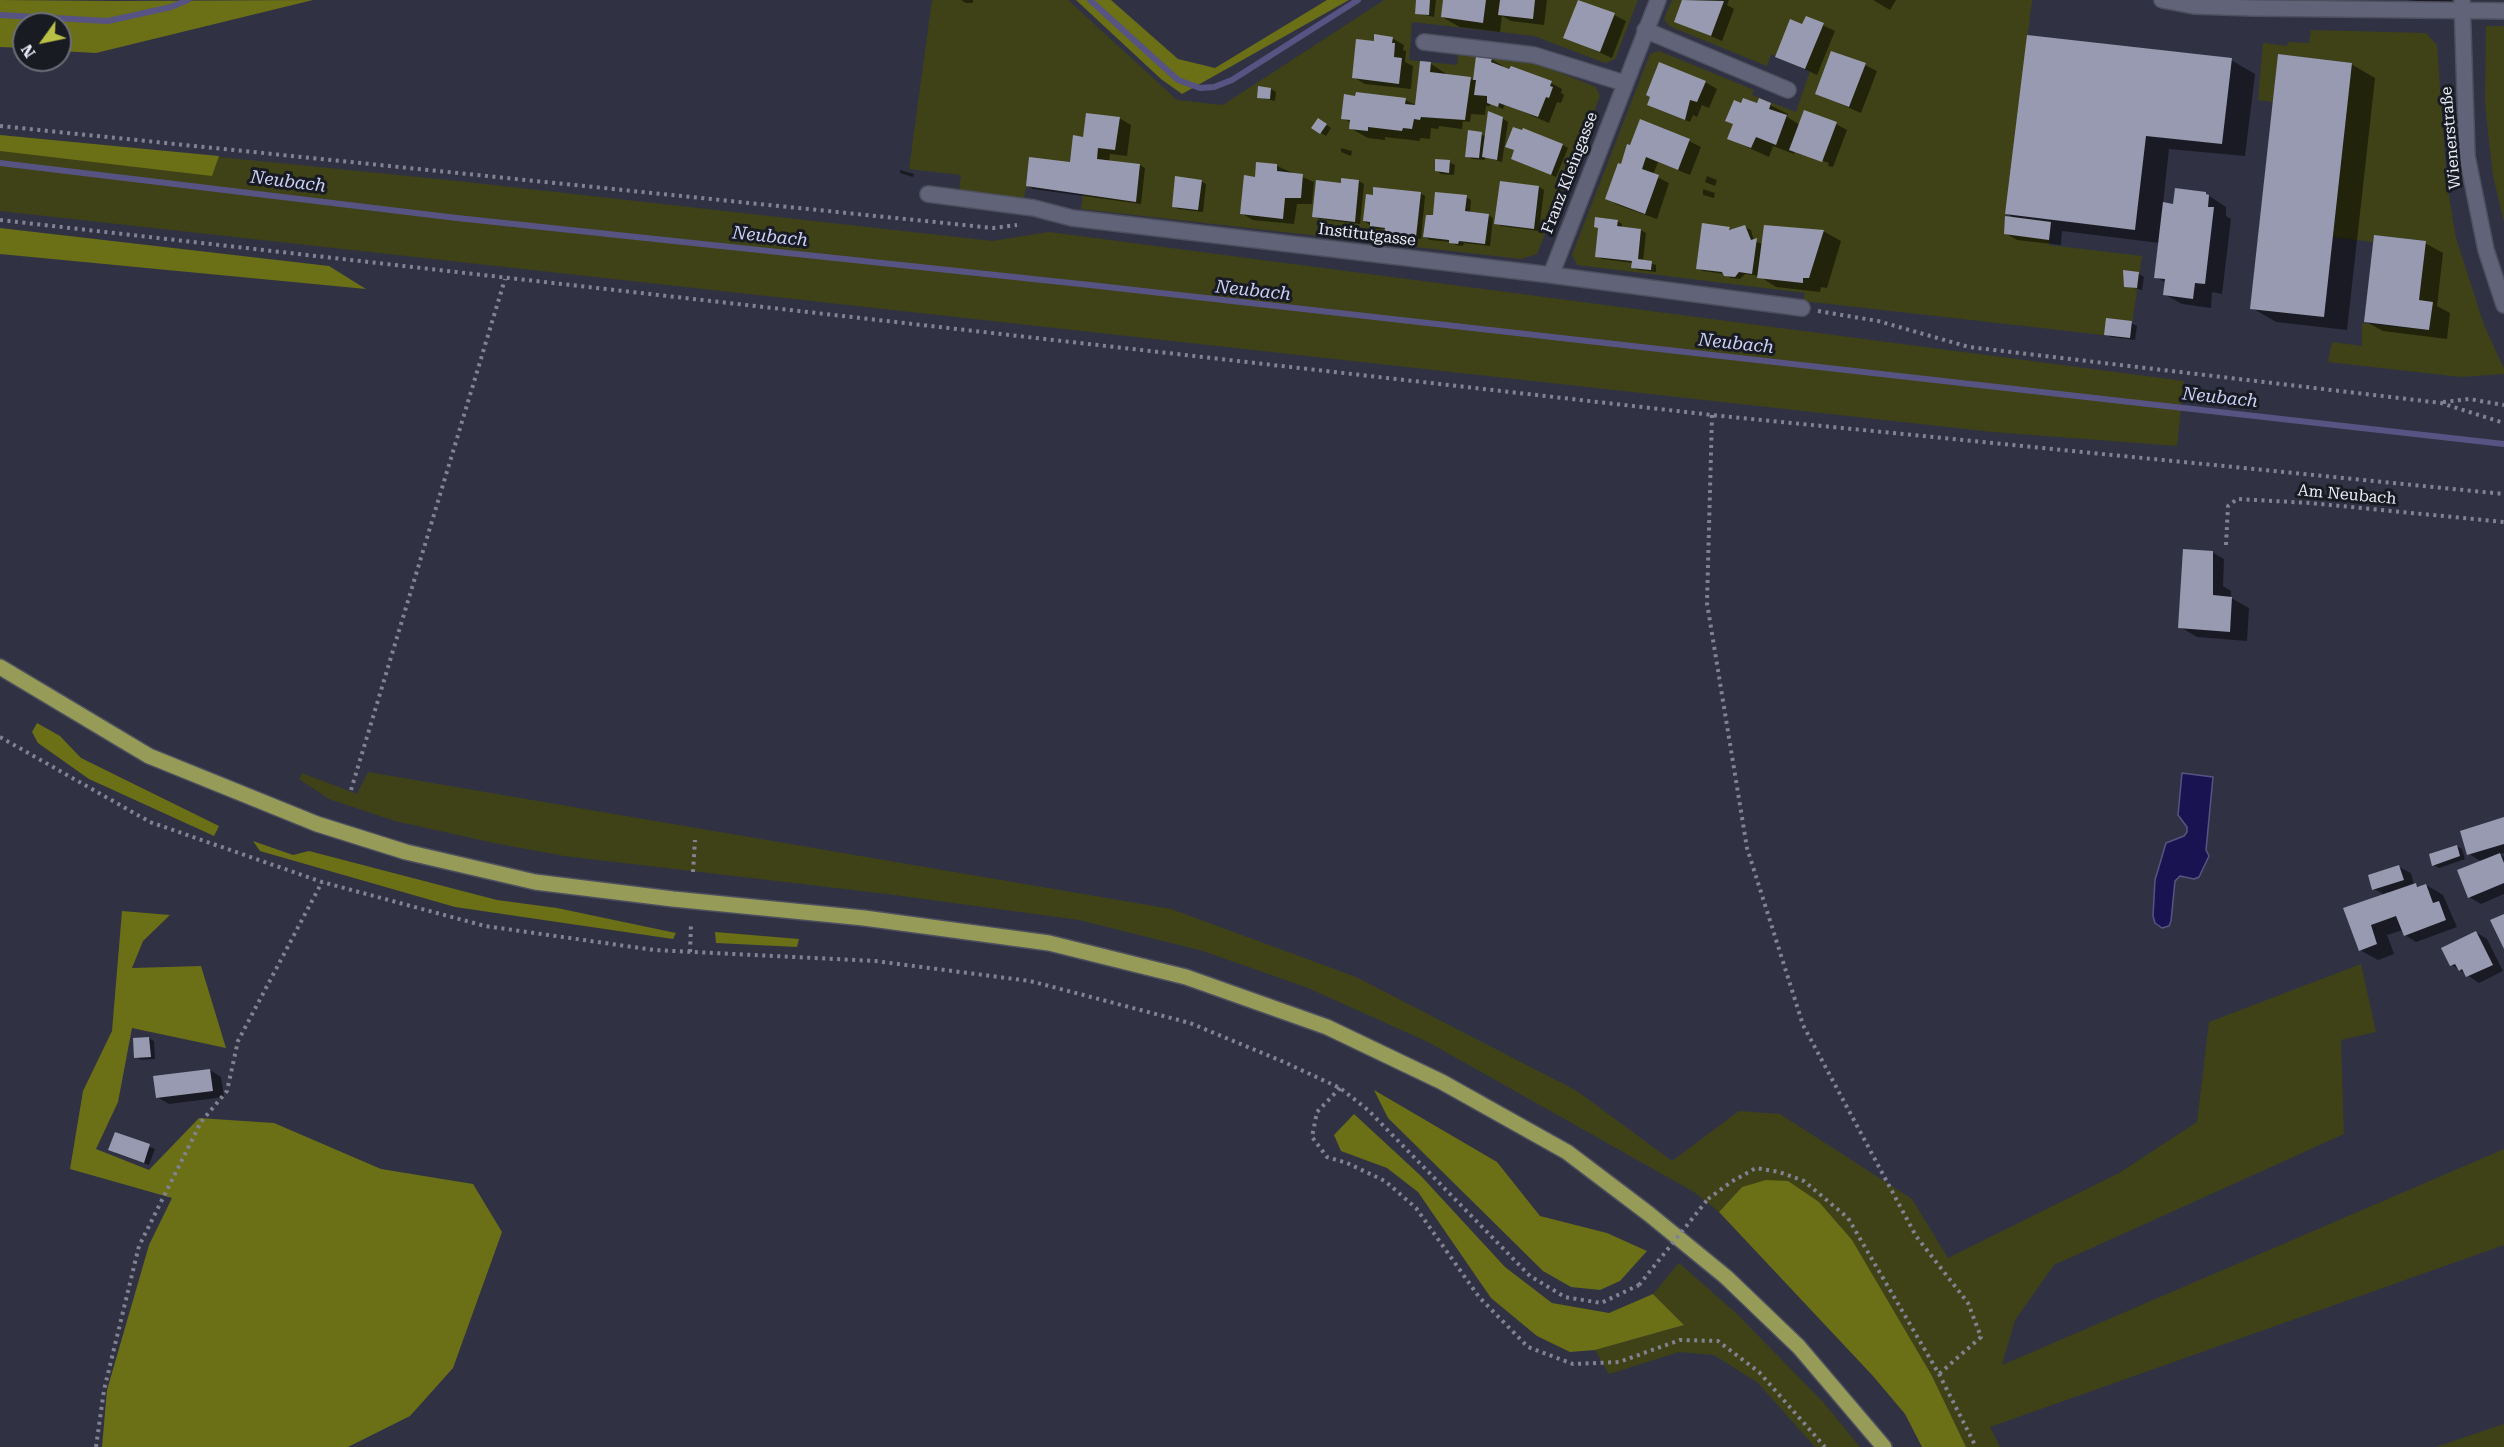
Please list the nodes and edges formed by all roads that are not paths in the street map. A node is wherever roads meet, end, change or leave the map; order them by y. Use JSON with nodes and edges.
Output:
{"nodes":[{"id":1,"x":1658,"y":0,"type":"edge"},
{"id":2,"x":2162,"y":0,"type":"edge"},
{"id":3,"x":2462,"y":5,"type":"edge"},
{"id":4,"x":2504,"y":11,"type":"edge"},
{"id":5,"x":1645,"y":30,"type":"junction"},
{"id":6,"x":1424,"y":42,"type":"dead end"},
{"id":7,"x":1624,"y":84,"type":"junction"},
{"id":8,"x":1788,"y":90,"type":"dead end"},
{"id":9,"x":928,"y":194,"type":"dead end"},
{"id":10,"x":1551,"y":275,"type":"junction"},
{"id":11,"x":2504,"y":305,"type":"edge"},
{"id":12,"x":1802,"y":308,"type":"road end"},
{"id":13,"x":0,"y":668,"type":"edge"},
{"id":14,"x":1884,"y":1447,"type":"edge"}],
"edges":[{"from":1,"to":5,"type":"street","name":"Franz Kleingasse"},
{"from":2,"to":3,"type":"street"},
{"from":3,"to":4,"type":"street"},
{"from":3,"to":11,"type":"street","name":"Wienerstraße"},
{"from":5,"to":7,"type":"street","name":"Franz Kleingasse"},
{"from":5,"to":8,"type":"street"},
{"from":6,"to":7,"type":"street"},
{"from":7,"to":10,"type":"street","name":"Franz Kleingasse"},
{"from":9,"to":10,"type":"street","name":"Institutgasse"},
{"from":10,"to":12,"type":"street","name":"Institutgasse"},
{"from":13,"to":14,"type":"main road"}]}
